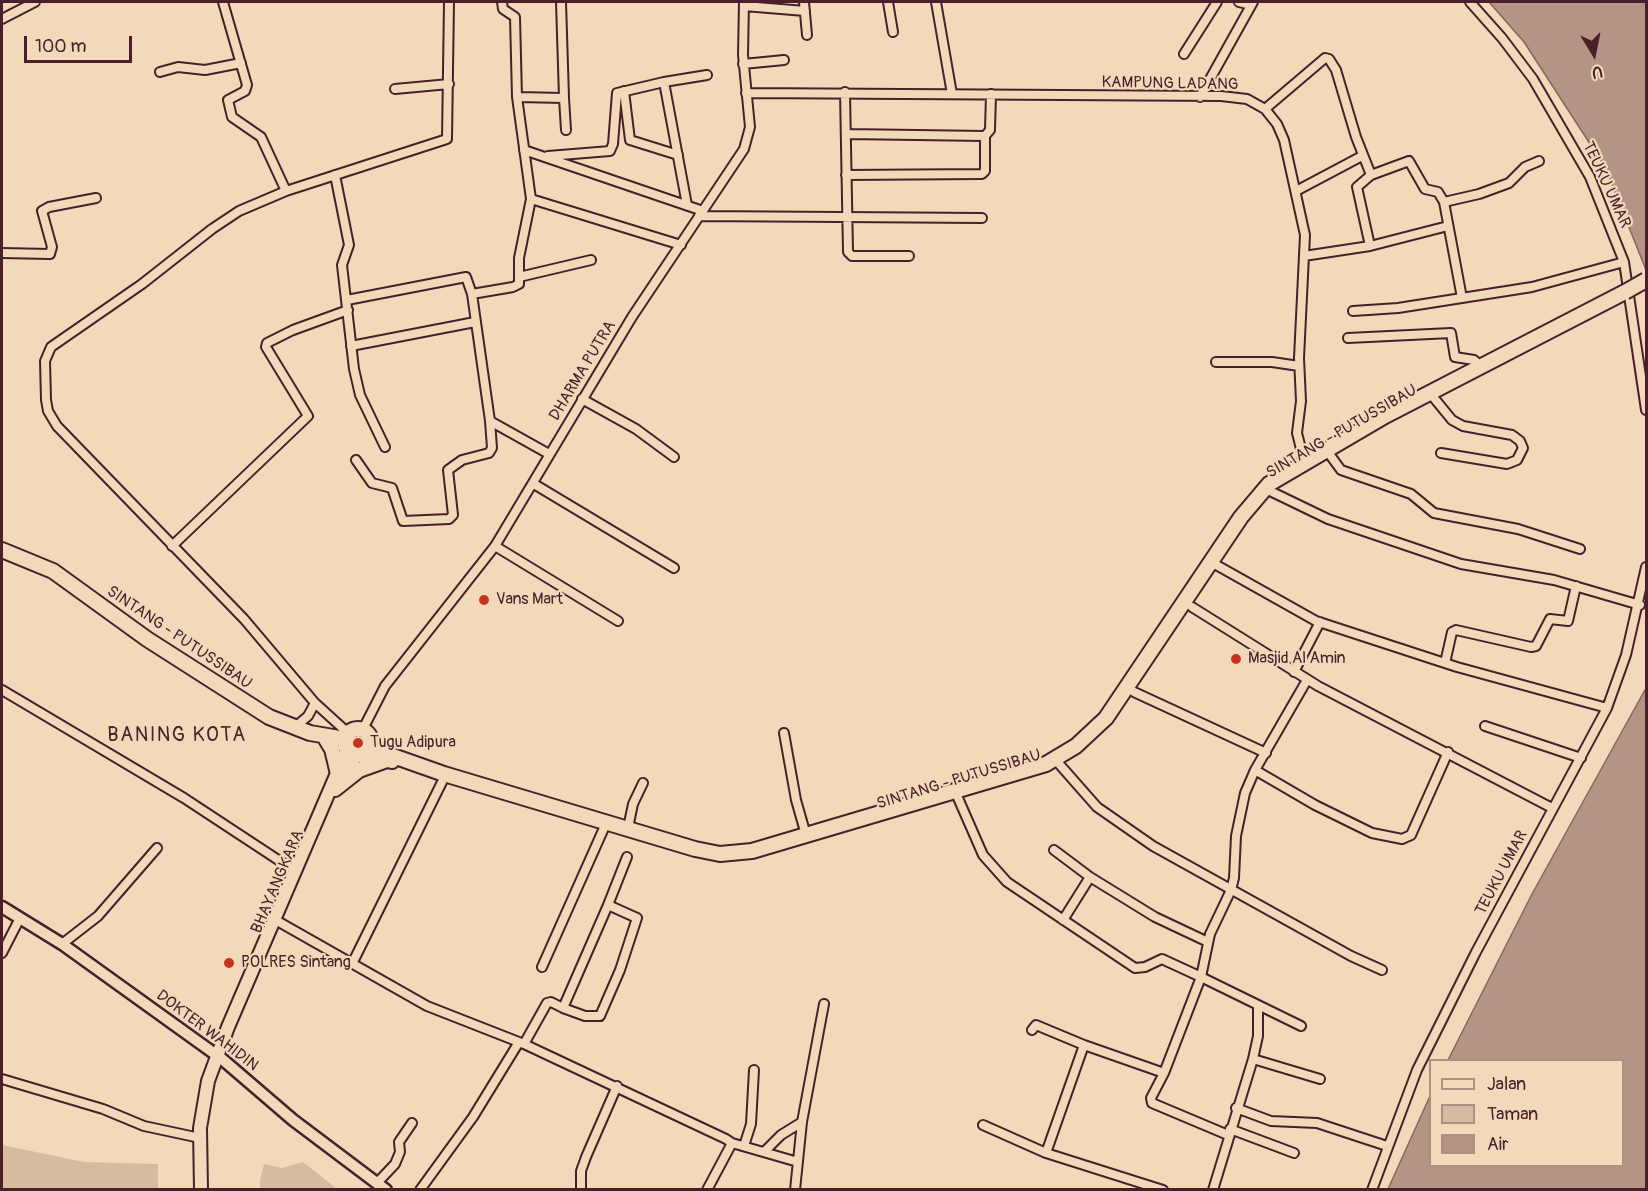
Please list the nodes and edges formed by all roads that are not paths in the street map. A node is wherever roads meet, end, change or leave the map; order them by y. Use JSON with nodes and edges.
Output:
{"nodes":[{"id":1,"x":35,"y":2,"type":"edge"},
{"id":2,"x":223,"y":2,"type":"edge"},
{"id":3,"x":449,"y":2,"type":"edge"},
{"id":4,"x":502,"y":2,"type":"edge"},
{"id":5,"x":561,"y":2,"type":"edge"},
{"id":6,"x":804,"y":2,"type":"edge"},
{"id":7,"x":888,"y":2,"type":"edge"},
{"id":8,"x":936,"y":2,"type":"edge"},
{"id":9,"x":1217,"y":2,"type":"edge"},
{"id":10,"x":1239,"y":2,"type":"edge"},
{"id":11,"x":1470,"y":2,"type":"edge"},
{"id":12,"x":1252,"y":3,"type":"edge"},
{"id":13,"x":744,"y":4,"type":"edge"},
{"id":14,"x":805,"y":10,"type":"junction"},
{"id":15,"x":2,"y":19,"type":"edge"},
{"id":16,"x":893,"y":32,"type":"dead end"},
{"id":17,"x":807,"y":35,"type":"dead end"},
{"id":18,"x":1184,"y":54,"type":"dead end"},
{"id":19,"x":784,"y":60,"type":"dead end"},
{"id":20,"x":241,"y":63,"type":"junction"},
{"id":21,"x":743,"y":64,"type":"junction"},
{"id":22,"x":160,"y":72,"type":"dead end"},
{"id":23,"x":707,"y":75,"type":"dead end"},
{"id":24,"x":664,"y":82,"type":"junction"},
{"id":25,"x":449,"y":84,"type":"junction"},
{"id":26,"x":395,"y":90,"type":"dead end"},
{"id":27,"x":624,"y":91,"type":"junction"},
{"id":28,"x":846,"y":92,"type":"junction"},
{"id":29,"x":746,"y":93,"type":"junction"},
{"id":30,"x":952,"y":94,"type":"junction"},
{"id":31,"x":991,"y":94,"type":"junction"},
{"id":32,"x":517,"y":97,"type":"junction"},
{"id":33,"x":1200,"y":97,"type":"junction"},
{"id":34,"x":564,"y":98,"type":"junction"},
{"id":35,"x":1264,"y":109,"type":"junction"},
{"id":36,"x":566,"y":130,"type":"dead end"},
{"id":37,"x":847,"y":134,"type":"junction"},
{"id":38,"x":985,"y":136,"type":"junction"},
{"id":39,"x":525,"y":150,"type":"junction"},
{"id":40,"x":678,"y":155,"type":"junction"},
{"id":41,"x":1362,"y":156,"type":"junction"},
{"id":42,"x":544,"y":157,"type":"junction"},
{"id":43,"x":1539,"y":161,"type":"dead end"},
{"id":44,"x":335,"y":175,"type":"junction"},
{"id":45,"x":846,"y":175,"type":"junction"},
{"id":46,"x":1371,"y":175,"type":"junction"},
{"id":47,"x":286,"y":191,"type":"junction"},
{"id":48,"x":1296,"y":191,"type":"junction"},
{"id":49,"x":96,"y":198,"type":"dead end"},
{"id":50,"x":531,"y":199,"type":"junction"},
{"id":51,"x":1444,"y":202,"type":"junction"},
{"id":52,"x":687,"y":205,"type":"junction"},
{"id":53,"x":701,"y":214,"type":"junction"},
{"id":54,"x":848,"y":216,"type":"junction"},
{"id":55,"x":982,"y":218,"type":"dead end"},
{"id":56,"x":1448,"y":226,"type":"junction"},
{"id":57,"x":681,"y":245,"type":"junction"},
{"id":58,"x":1370,"y":246,"type":"junction"},
{"id":59,"x":2,"y":253,"type":"edge"},
{"id":60,"x":909,"y":256,"type":"dead end"},
{"id":61,"x":1304,"y":256,"type":"junction"},
{"id":62,"x":591,"y":260,"type":"dead end"},
{"id":63,"x":1624,"y":262,"type":"junction"},
{"id":64,"x":519,"y":277,"type":"junction"},
{"id":65,"x":1647,"y":280,"type":"edge"},
{"id":66,"x":471,"y":294,"type":"junction"},
{"id":67,"x":1462,"y":298,"type":"junction"},
{"id":68,"x":347,"y":300,"type":"junction"},
{"id":69,"x":348,"y":310,"type":"junction"},
{"id":70,"x":1353,"y":311,"type":"dead end"},
{"id":71,"x":475,"y":322,"type":"junction"},
{"id":72,"x":1550,"y":333,"type":"junction"},
{"id":73,"x":1348,"y":338,"type":"dead end"},
{"id":74,"x":351,"y":346,"type":"junction"},
{"id":75,"x":1216,"y":362,"type":"dead end"},
{"id":76,"x":1299,"y":366,"type":"junction"},
{"id":77,"x":1481,"y":366,"type":"junction"},
{"id":78,"x":1434,"y":398,"type":"junction"},
{"id":79,"x":582,"y":399,"type":"junction"},
{"id":80,"x":1647,"y":410,"type":"edge"},
{"id":81,"x":490,"y":421,"type":"junction"},
{"id":82,"x":385,"y":447,"type":"dead end"},
{"id":83,"x":1441,"y":453,"type":"dead end"},
{"id":84,"x":549,"y":454,"type":"junction"},
{"id":85,"x":1330,"y":454,"type":"junction"},
{"id":86,"x":674,"y":457,"type":"dead end"},
{"id":87,"x":356,"y":460,"type":"dead end"},
{"id":88,"x":1304,"y":461,"type":"junction"},
{"id":89,"x":534,"y":484,"type":"junction"},
{"id":90,"x":1270,"y":491,"type":"junction"},
{"id":91,"x":172,"y":546,"type":"junction"},
{"id":92,"x":495,"y":546,"type":"junction"},
{"id":93,"x":1580,"y":549,"type":"dead end"},
{"id":94,"x":2,"y":550,"type":"edge"},
{"id":95,"x":1215,"y":564,"type":"junction"},
{"id":96,"x":1647,"y":567,"type":"edge"},
{"id":97,"x":674,"y":568,"type":"dead end"},
{"id":98,"x":1576,"y":586,"type":"junction"},
{"id":99,"x":1640,"y":605,"type":"junction"},
{"id":100,"x":1192,"y":607,"type":"junction"},
{"id":101,"x":618,"y":621,"type":"dead end"},
{"id":102,"x":1320,"y":622,"type":"junction"},
{"id":103,"x":1445,"y":663,"type":"junction"},
{"id":104,"x":1294,"y":672,"type":"junction"},
{"id":105,"x":1307,"y":680,"type":"junction"},
{"id":106,"x":2,"y":690,"type":"edge"},
{"id":107,"x":1134,"y":692,"type":"junction"},
{"id":108,"x":315,"y":703,"type":"junction"},
{"id":109,"x":1607,"y":708,"type":"junction"},
{"id":110,"x":1485,"y":726,"type":"dead end"},
{"id":111,"x":295,"y":727,"type":"junction"},
{"id":112,"x":363,"y":729,"type":"joint"},
{"id":113,"x":784,"y":733,"type":"dead end"},
{"id":114,"x":324,"y":736,"type":"junction"},
{"id":115,"x":355,"y":746,"type":"junction"},
{"id":116,"x":1448,"y":752,"type":"junction"},
{"id":117,"x":1266,"y":753,"type":"junction"},
{"id":118,"x":1581,"y":758,"type":"junction"},
{"id":119,"x":389,"y":760,"type":"junction"},
{"id":120,"x":1060,"y":765,"type":"junction"},
{"id":121,"x":337,"y":770,"type":"junction"},
{"id":122,"x":1255,"y":770,"type":"junction"},
{"id":123,"x":443,"y":780,"type":"junction"},
{"id":124,"x":643,"y":783,"type":"dead end"},
{"id":125,"x":335,"y":789,"type":"junction"},
{"id":126,"x":958,"y":798,"type":"junction"},
{"id":127,"x":914,"y":808,"type":"junction"},
{"id":128,"x":1552,"y":808,"type":"junction"},
{"id":129,"x":604,"y":828,"type":"junction"},
{"id":130,"x":628,"y":828,"type":"junction"},
{"id":131,"x":806,"y":835,"type":"junction"},
{"id":132,"x":157,"y":848,"type":"dead end"},
{"id":133,"x":1054,"y":850,"type":"dead end"},
{"id":134,"x":627,"y":856,"type":"dead end"},
{"id":135,"x":295,"y":871,"type":"junction"},
{"id":136,"x":1090,"y":877,"type":"junction"},
{"id":137,"x":1231,"y":890,"type":"junction"},
{"id":138,"x":608,"y":905,"type":"junction"},
{"id":139,"x":2,"y":907,"type":"edge"},
{"id":140,"x":20,"y":918,"type":"junction"},
{"id":141,"x":1063,"y":920,"type":"junction"},
{"id":142,"x":279,"y":922,"type":"junction"},
{"id":143,"x":1208,"y":942,"type":"junction"},
{"id":144,"x":62,"y":944,"type":"junction"},
{"id":145,"x":2,"y":953,"type":"edge"},
{"id":146,"x":352,"y":964,"type":"junction"},
{"id":147,"x":542,"y":967,"type":"dead end"},
{"id":148,"x":1383,"y":970,"type":"dead end"},
{"id":149,"x":1202,"y":977,"type":"junction"},
{"id":150,"x":824,"y":1004,"type":"dead end"},
{"id":151,"x":1258,"y":1006,"type":"junction"},
{"id":152,"x":563,"y":1008,"type":"junction"},
{"id":153,"x":1301,"y":1026,"type":"dead end"},
{"id":154,"x":1032,"y":1030,"type":"dead end"},
{"id":155,"x":521,"y":1043,"type":"junction"},
{"id":156,"x":1084,"y":1045,"type":"junction"},
{"id":157,"x":219,"y":1057,"type":"junction"},
{"id":158,"x":1253,"y":1059,"type":"junction"},
{"id":159,"x":754,"y":1070,"type":"dead end"},
{"id":160,"x":1164,"y":1073,"type":"junction"},
{"id":161,"x":2,"y":1079,"type":"edge"},
{"id":162,"x":1320,"y":1079,"type":"dead end"},
{"id":163,"x":617,"y":1086,"type":"junction"},
{"id":164,"x":1236,"y":1108,"type":"junction"},
{"id":165,"x":802,"y":1122,"type":"junction"},
{"id":166,"x":412,"y":1123,"type":"dead end"},
{"id":167,"x":983,"y":1125,"type":"dead end"},
{"id":168,"x":1229,"y":1132,"type":"junction"},
{"id":169,"x":200,"y":1138,"type":"junction"},
{"id":170,"x":732,"y":1143,"type":"junction"},
{"id":171,"x":744,"y":1146,"type":"junction"},
{"id":172,"x":1387,"y":1146,"type":"junction"},
{"id":173,"x":764,"y":1152,"type":"junction"},
{"id":174,"x":1046,"y":1153,"type":"junction"},
{"id":175,"x":1294,"y":1153,"type":"dead end"},
{"id":176,"x":798,"y":1162,"type":"junction"},
{"id":177,"x":382,"y":1186,"type":"edge"},
{"id":178,"x":201,"y":1190,"type":"edge"},
{"id":179,"x":207,"y":1190,"type":"edge"},
{"id":180,"x":420,"y":1190,"type":"edge"},
{"id":181,"x":581,"y":1190,"type":"edge"},
{"id":182,"x":707,"y":1190,"type":"edge"},
{"id":183,"x":795,"y":1190,"type":"edge"},
{"id":184,"x":1163,"y":1190,"type":"edge"},
{"id":185,"x":1214,"y":1190,"type":"edge"},
{"id":186,"x":1372,"y":1190,"type":"edge"}],
"edges":[{"from":1,"to":15,"type":"street"},
{"from":2,"to":20,"type":"street"},
{"from":3,"to":25,"type":"street"},
{"from":4,"to":32,"type":"street"},
{"from":5,"to":34,"type":"street"},
{"from":6,"to":14,"type":"street"},
{"from":7,"to":16,"type":"street"},
{"from":8,"to":30,"type":"street"},
{"from":9,"to":18,"type":"street"},
{"from":10,"to":12,"type":"street"},
{"from":11,"to":63,"type":"street","name":"TEUKU UMAR"},
{"from":12,"to":33,"type":"street"},
{"from":13,"to":14,"type":"street"},
{"from":13,"to":21,"type":"street","name":"DHARMA PUTRA"},
{"from":14,"to":17,"type":"street"},
{"from":19,"to":21,"type":"street"},
{"from":20,"to":22,"type":"street"},
{"from":20,"to":47,"type":"street"},
{"from":21,"to":29,"type":"street","name":"DHARMA PUTRA"},
{"from":23,"to":24,"type":"street"},
{"from":24,"to":27,"type":"street"},
{"from":24,"to":40,"type":"street"},
{"from":25,"to":26,"type":"street"},
{"from":25,"to":44,"type":"street"},
{"from":27,"to":40,"type":"street"},
{"from":27,"to":42,"type":"street"},
{"from":28,"to":29,"type":"street","name":"KAMPUNG LADANG"},
{"from":28,"to":30,"type":"street","name":"KAMPUNG LADANG"},
{"from":28,"to":37,"type":"street"},
{"from":29,"to":53,"type":"street","name":"DHARMA PUTRA"},
{"from":30,"to":31,"type":"street","name":"KAMPUNG LADANG"},
{"from":31,"to":33,"type":"street","name":"KAMPUNG LADANG"},
{"from":31,"to":38,"type":"street"},
{"from":32,"to":34,"type":"street"},
{"from":32,"to":39,"type":"street"},
{"from":33,"to":35,"type":"street","name":"KAMPUNG LADANG"},
{"from":34,"to":36,"type":"street"},
{"from":35,"to":41,"type":"street"},
{"from":35,"to":48,"type":"street"},
{"from":37,"to":38,"type":"street"},
{"from":37,"to":45,"type":"street"},
{"from":38,"to":45,"type":"street"},
{"from":39,"to":42,"type":"street"},
{"from":39,"to":50,"type":"street"},
{"from":40,"to":52,"type":"street"},
{"from":41,"to":46,"type":"street"},
{"from":41,"to":48,"type":"street"},
{"from":42,"to":52,"type":"street"},
{"from":43,"to":51,"type":"street"},
{"from":44,"to":47,"type":"street"},
{"from":44,"to":68,"type":"street"},
{"from":45,"to":54,"type":"street"},
{"from":46,"to":51,"type":"street"},
{"from":46,"to":58,"type":"street"},
{"from":47,"to":91,"type":"street"},
{"from":48,"to":61,"type":"street"},
{"from":49,"to":59,"type":"street"},
{"from":50,"to":57,"type":"street"},
{"from":50,"to":64,"type":"street"},
{"from":51,"to":56,"type":"street"},
{"from":52,"to":53,"type":"street"},
{"from":53,"to":54,"type":"street"},
{"from":53,"to":57,"type":"street","name":"DHARMA PUTRA"},
{"from":54,"to":55,"type":"street"},
{"from":54,"to":60,"type":"street"},
{"from":56,"to":58,"type":"street"},
{"from":56,"to":67,"type":"street"},
{"from":57,"to":79,"type":"street","name":"DHARMA PUTRA"},
{"from":58,"to":61,"type":"street"},
{"from":61,"to":76,"type":"street"},
{"from":62,"to":64,"type":"street"},
{"from":63,"to":67,"type":"street"},
{"from":63,"to":80,"type":"street","name":"TEUKU UMAR"},
{"from":64,"to":66,"type":"street"},
{"from":65,"to":72,"type":"highway","name":"SINTANG - PUTUSSIBAU","bridge":true},
{"from":66,"to":68,"type":"street"},
{"from":66,"to":71,"type":"street"},
{"from":67,"to":70,"type":"street"},
{"from":68,"to":69,"type":"street"},
{"from":69,"to":74,"type":"street"},
{"from":69,"to":91,"type":"street"},
{"from":71,"to":74,"type":"street"},
{"from":71,"to":81,"type":"street"},
{"from":72,"to":77,"type":"highway","name":"SINTANG - PUTUSSIBAU"},
{"from":72,"to":78,"type":"highway","name":"SINTANG - PUTUSSIBAU"},
{"from":73,"to":77,"type":"street"},
{"from":74,"to":82,"type":"street"},
{"from":75,"to":76,"type":"street"},
{"from":76,"to":88,"type":"street"},
{"from":77,"to":88,"type":"highway","name":"SINTANG - PUTUSSIBAU"},
{"from":78,"to":83,"type":"street"},
{"from":78,"to":85,"type":"highway","name":"SINTANG - PUTUSSIBAU"},
{"from":79,"to":84,"type":"street","name":"DHARMA PUTRA"},
{"from":79,"to":86,"type":"street"},
{"from":81,"to":84,"type":"street"},
{"from":81,"to":87,"type":"street"},
{"from":84,"to":89,"type":"street","name":"DHARMA PUTRA"},
{"from":85,"to":90,"type":"highway","name":"SINTANG - PUTUSSIBAU"},
{"from":85,"to":93,"type":"street"},
{"from":88,"to":95,"type":"highway","name":"SINTANG - PUTUSSIBAU"},
{"from":89,"to":92,"type":"street","name":"DHARMA PUTRA"},
{"from":89,"to":97,"type":"street"},
{"from":90,"to":95,"type":"highway","name":"SINTANG - PUTUSSIBAU"},
{"from":90,"to":98,"type":"street"},
{"from":91,"to":108,"type":"street"},
{"from":92,"to":101,"type":"street"},
{"from":92,"to":112,"type":"street","name":"DHARMA PUTRA"},
{"from":94,"to":111,"type":"highway","name":"SINTANG - PUTUSSIBAU"},
{"from":95,"to":100,"type":"highway","name":"SINTANG - PUTUSSIBAU"},
{"from":95,"to":102,"type":"street"},
{"from":95,"to":127,"type":"highway","name":"SINTANG - PUTUSSIBAU"},
{"from":96,"to":99,"type":"street","name":"TEUKU UMAR"},
{"from":98,"to":99,"type":"street"},
{"from":98,"to":103,"type":"street"},
{"from":99,"to":109,"type":"street","name":"TEUKU UMAR"},
{"from":100,"to":104,"type":"street"},
{"from":100,"to":107,"type":"highway","name":"SINTANG - PUTUSSIBAU"},
{"from":102,"to":103,"type":"street"},
{"from":102,"to":104,"type":"street"},
{"from":103,"to":109,"type":"street"},
{"from":104,"to":105,"type":"street"},
{"from":105,"to":116,"type":"street"},
{"from":105,"to":117,"type":"street"},
{"from":106,"to":135,"type":"street"},
{"from":107,"to":117,"type":"street"},
{"from":107,"to":120,"type":"highway","name":"SINTANG - PUTUSSIBAU"},
{"from":108,"to":111,"type":"street"},
{"from":108,"to":115,"type":"street"},
{"from":109,"to":118,"type":"street","name":"TEUKU UMAR"},
{"from":110,"to":118,"type":"street"},
{"from":111,"to":114,"type":"highway","name":"SINTANG - PUTUSSIBAU"},
{"from":112,"to":115,"type":"highway"},
{"from":113,"to":131,"type":"street"},
{"from":114,"to":115,"type":"highway","name":"SINTANG - PUTUSSIBAU"},
{"from":114,"to":121,"type":"highway"},
{"from":115,"to":119,"type":"highway","name":"SINTANG - PUTUSSIBAU"},
{"from":115,"to":121,"type":"main road","name":"BHAYANGKARA"},
{"from":115,"to":125,"type":"main road","name":"BHAYANGKARA"},
{"from":115,"to":130,"type":"highway","name":"SINTANG - PUTUSSIBAU"},
{"from":116,"to":122,"type":"street"},
{"from":116,"to":128,"type":"street"},
{"from":117,"to":122,"type":"street"},
{"from":118,"to":128,"type":"street","name":"TEUKU UMAR"},
{"from":119,"to":123,"type":"highway","name":"SINTANG - PUTUSSIBAU"},
{"from":119,"to":125,"type":"highway"},
{"from":120,"to":126,"type":"highway","name":"SINTANG - PUTUSSIBAU"},
{"from":120,"to":137,"type":"street"},
{"from":121,"to":135,"type":"main road","name":"BHAYANGKARA"},
{"from":122,"to":137,"type":"street"},
{"from":123,"to":129,"type":"highway","name":"SINTANG - PUTUSSIBAU"},
{"from":123,"to":146,"type":"street"},
{"from":124,"to":130,"type":"street"},
{"from":125,"to":142,"type":"main road","name":"BHAYANGKARA"},
{"from":126,"to":127,"type":"highway","name":"SINTANG - PUTUSSIBAU"},
{"from":126,"to":141,"type":"street"},
{"from":127,"to":129,"type":"highway","name":"SINTANG - PUTUSSIBAU"},
{"from":127,"to":131,"type":"highway","name":"SINTANG - PUTUSSIBAU"},
{"from":128,"to":172,"type":"street","name":"TEUKU UMAR"},
{"from":129,"to":147,"type":"street"},
{"from":130,"to":131,"type":"highway","name":"SINTANG - PUTUSSIBAU"},
{"from":132,"to":144,"type":"street"},
{"from":133,"to":136,"type":"street"},
{"from":134,"to":138,"type":"street"},
{"from":135,"to":157,"type":"main road","name":"BHAYANGKARA"},
{"from":136,"to":141,"type":"street"},
{"from":136,"to":143,"type":"street"},
{"from":137,"to":143,"type":"street"},
{"from":137,"to":148,"type":"street"},
{"from":138,"to":152,"type":"street"},
{"from":138,"to":152,"type":"street"},
{"from":139,"to":140,"type":"street","name":"DOKTER WAHIDIN"},
{"from":140,"to":144,"type":"street","name":"DOKTER WAHIDIN"},
{"from":140,"to":145,"type":"street"},
{"from":141,"to":149,"type":"street"},
{"from":142,"to":146,"type":"street"},
{"from":142,"to":157,"type":"main road","name":"BHAYANGKARA"},
{"from":143,"to":149,"type":"street"},
{"from":144,"to":157,"type":"street","name":"DOKTER WAHIDIN"},
{"from":146,"to":155,"type":"street"},
{"from":149,"to":151,"type":"street"},
{"from":149,"to":160,"type":"street"},
{"from":150,"to":165,"type":"street"},
{"from":151,"to":153,"type":"street"},
{"from":151,"to":158,"type":"street"},
{"from":152,"to":155,"type":"street"},
{"from":154,"to":156,"type":"street"},
{"from":155,"to":163,"type":"street"},
{"from":155,"to":180,"type":"street"},
{"from":156,"to":160,"type":"street"},
{"from":156,"to":174,"type":"street"},
{"from":157,"to":169,"type":"main road"},
{"from":157,"to":177,"type":"street","name":"DOKTER WAHIDIN"},
{"from":157,"to":179,"type":"main road"},
{"from":158,"to":162,"type":"street"},
{"from":158,"to":164,"type":"street"},
{"from":159,"to":171,"type":"street"},
{"from":160,"to":168,"type":"street"},
{"from":161,"to":169,"type":"street"},
{"from":163,"to":170,"type":"street"},
{"from":163,"to":181,"type":"street"},
{"from":164,"to":168,"type":"street"},
{"from":164,"to":172,"type":"street"},
{"from":165,"to":173,"type":"street"},
{"from":165,"to":176,"type":"street"},
{"from":166,"to":177,"type":"street"},
{"from":167,"to":174,"type":"street"},
{"from":168,"to":175,"type":"street"},
{"from":168,"to":185,"type":"street"},
{"from":169,"to":178,"type":"main road"},
{"from":170,"to":171,"type":"street"},
{"from":170,"to":182,"type":"street"},
{"from":171,"to":173,"type":"street"},
{"from":172,"to":186,"type":"street","name":"TEUKU UMAR"},
{"from":173,"to":176,"type":"street"},
{"from":174,"to":184,"type":"street"},
{"from":176,"to":183,"type":"street"}]}
